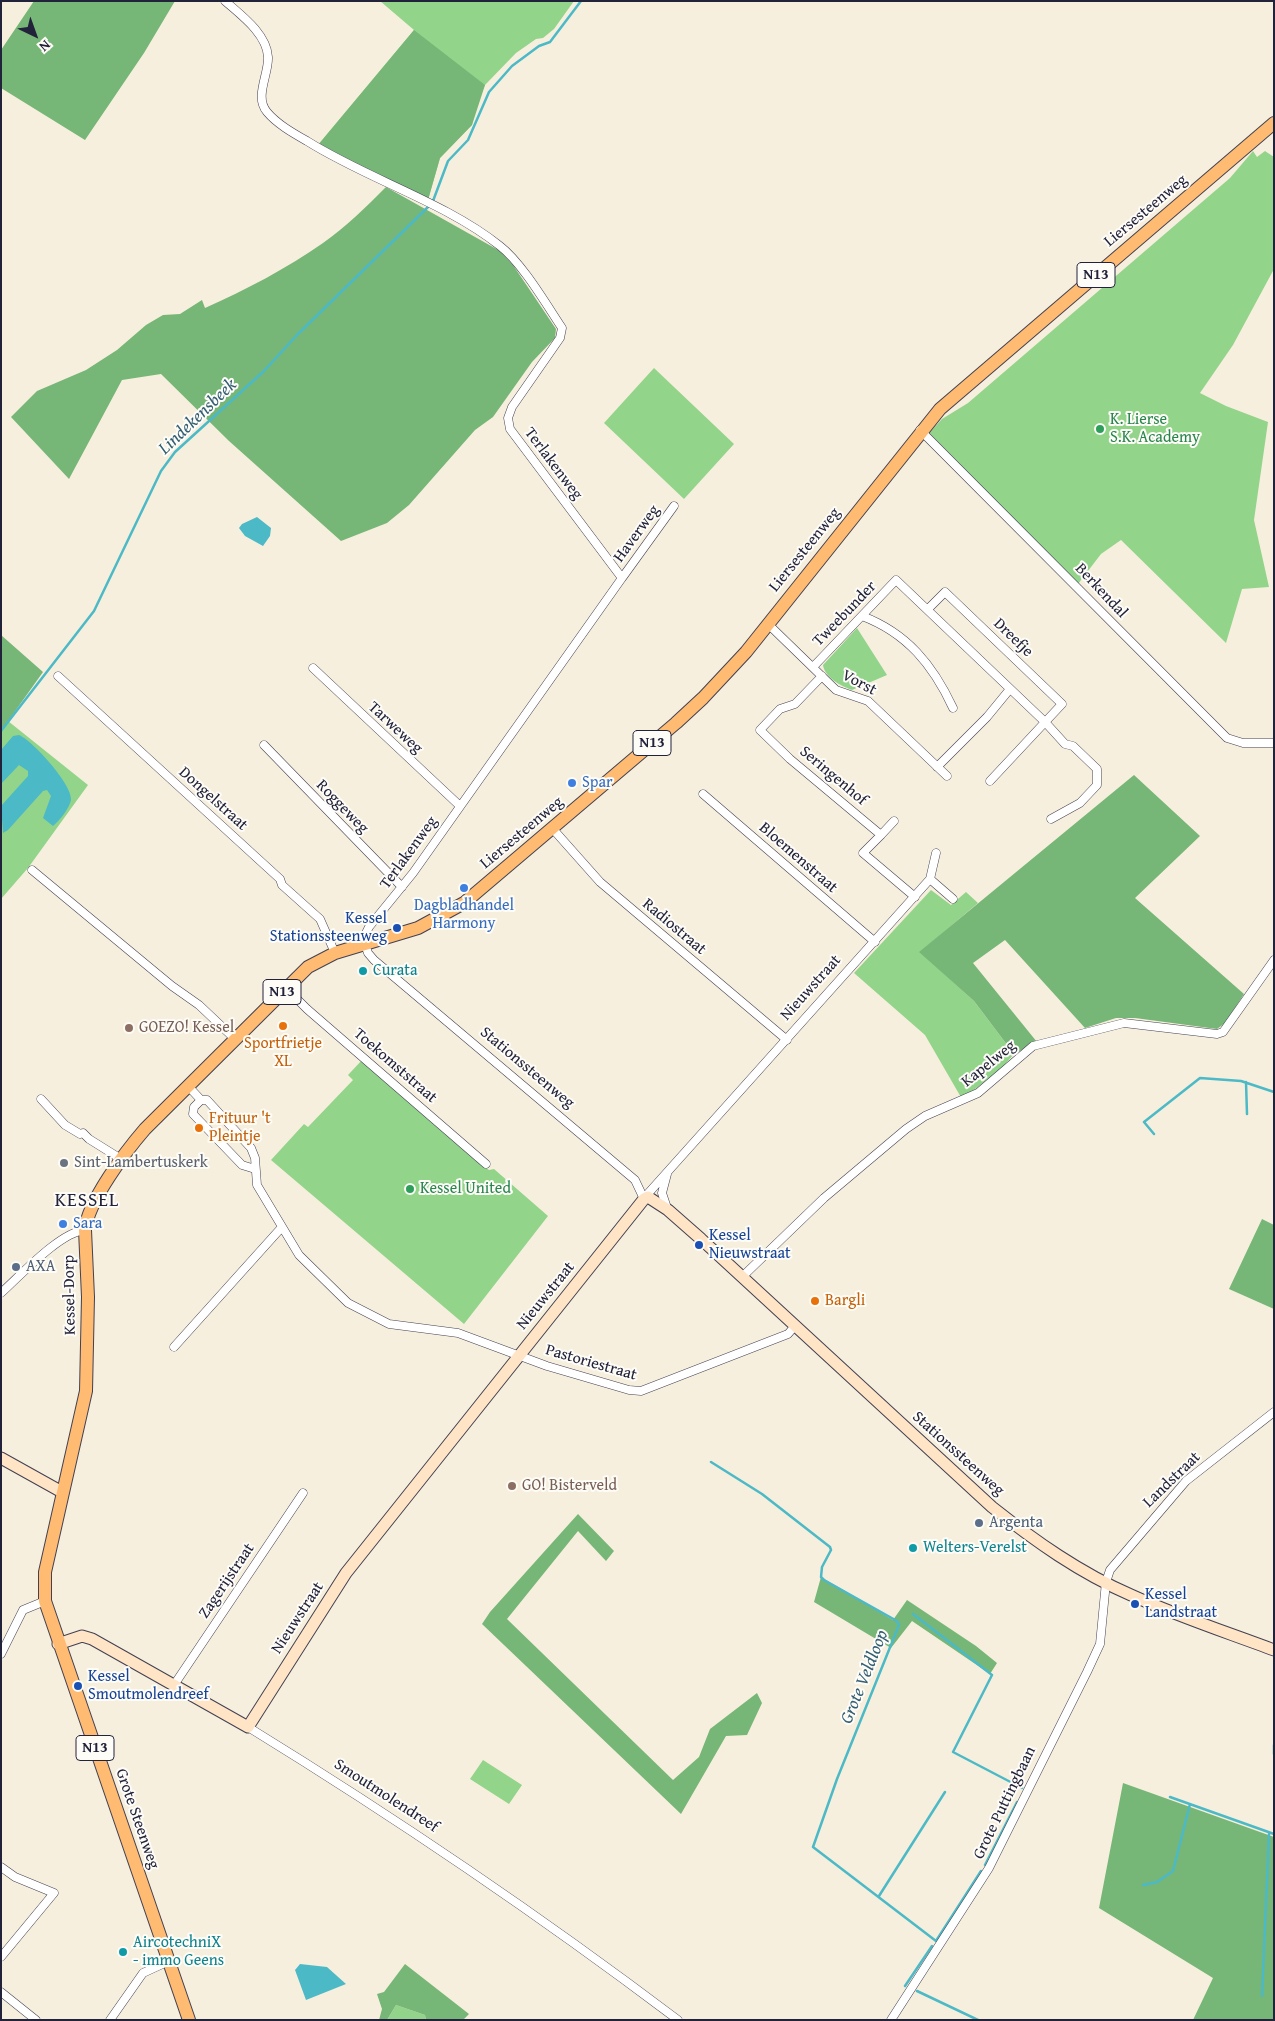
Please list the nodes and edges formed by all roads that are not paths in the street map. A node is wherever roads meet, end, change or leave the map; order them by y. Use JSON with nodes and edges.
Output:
{"nodes":[{"id":1,"x":225,"y":1,"type":"edge"},
{"id":2,"x":1274,"y":123,"type":"edge"},
{"id":3,"x":920,"y":430,"type":"junction"},
{"id":4,"x":674,"y":506,"type":"dead end"},
{"id":5,"x":622,"y":578,"type":"junction"},
{"id":6,"x":928,"y":609,"type":"junction"},
{"id":7,"x":862,"y":616,"type":"junction"},
{"id":8,"x":768,"y":624,"type":"junction"},
{"id":9,"x":813,"y":667,"type":"junction"},
{"id":10,"x":313,"y":668,"type":"dead end"},
{"id":11,"x":58,"y":676,"type":"dead end"},
{"id":12,"x":822,"y":676,"type":"junction"},
{"id":13,"x":1010,"y":688,"type":"junction"},
{"id":14,"x":953,"y":708,"type":"dead end"},
{"id":15,"x":1045,"y":722,"type":"junction"},
{"id":16,"x":1274,"y":743,"type":"edge"},
{"id":17,"x":264,"y":744,"type":"dead end"},
{"id":18,"x":937,"y":767,"type":"junction"},
{"id":19,"x":947,"y":776,"type":"dead end"},
{"id":20,"x":990,"y":781,"type":"dead end"},
{"id":21,"x":703,"y":794,"type":"dead end"},
{"id":22,"x":460,"y":806,"type":"junction"},
{"id":23,"x":1051,"y":819,"type":"dead end"},
{"id":24,"x":894,"y":821,"type":"dead end"},
{"id":25,"x":552,"y":828,"type":"junction"},
{"id":26,"x":881,"y":835,"type":"junction"},
{"id":27,"x":936,"y":853,"type":"dead end"},
{"id":28,"x":32,"y":870,"type":"dead end"},
{"id":29,"x":930,"y":879,"type":"junction"},
{"id":30,"x":402,"y":887,"type":"junction"},
{"id":31,"x":915,"y":896,"type":"junction"},
{"id":32,"x":953,"y":899,"type":"dead end"},
{"id":33,"x":875,"y":942,"type":"junction"},
{"id":34,"x":365,"y":946,"type":"junction"},
{"id":35,"x":335,"y":953,"type":"junction"},
{"id":36,"x":1274,"y":960,"type":"edge"},
{"id":37,"x":286,"y":988,"type":"junction"},
{"id":38,"x":235,"y":1039,"type":"junction"},
{"id":39,"x":787,"y":1040,"type":"junction"},
{"id":40,"x":188,"y":1086,"type":"junction"},
{"id":41,"x":41,"y":1099,"type":"dead end"},
{"id":42,"x":201,"y":1100,"type":"junction"},
{"id":43,"x":121,"y":1159,"type":"junction"},
{"id":44,"x":486,"y":1164,"type":"dead end"},
{"id":45,"x":255,"y":1169,"type":"junction"},
{"id":46,"x":668,"y":1171,"type":"junction"},
{"id":47,"x":644,"y":1199,"type":"junction"},
{"id":48,"x":668,"y":1210,"type":"junction"},
{"id":49,"x":282,"y":1227,"type":"junction"},
{"id":50,"x":85,"y":1230,"type":"junction"},
{"id":51,"x":742,"y":1277,"type":"junction"},
{"id":52,"x":1,"y":1293,"type":"edge"},
{"id":53,"x":794,"y":1327,"type":"junction"},
{"id":54,"x":174,"y":1347,"type":"dead end"},
{"id":55,"x":519,"y":1356,"type":"junction"},
{"id":56,"x":1274,"y":1412,"type":"edge"},
{"id":57,"x":1,"y":1458,"type":"edge"},
{"id":58,"x":62,"y":1492,"type":"junction"},
{"id":59,"x":303,"y":1493,"type":"dead end"},
{"id":60,"x":1106,"y":1582,"type":"junction"},
{"id":61,"x":45,"y":1601,"type":"junction"},
{"id":62,"x":58,"y":1644,"type":"junction"},
{"id":63,"x":1274,"y":1650,"type":"edge"},
{"id":64,"x":1,"y":1654,"type":"edge"},
{"id":65,"x":174,"y":1685,"type":"junction"},
{"id":66,"x":248,"y":1727,"type":"junction"},
{"id":67,"x":1,"y":1866,"type":"edge"},
{"id":68,"x":1,"y":1957,"type":"edge"},
{"id":69,"x":169,"y":1962,"type":"junction"},
{"id":70,"x":1,"y":1992,"type":"edge"},
{"id":71,"x":36,"y":2020,"type":"edge"},
{"id":72,"x":110,"y":2020,"type":"edge"},
{"id":73,"x":189,"y":2020,"type":"edge"},
{"id":74,"x":678,"y":2020,"type":"edge"},
{"id":75,"x":891,"y":2020,"type":"edge"}],
"edges":[{"from":1,"to":5,"type":"street","name":"Terlakenweg"},
{"from":2,"to":3,"type":"main road","name":"Liersesteenweg","number":"N13"},
{"from":3,"to":8,"type":"main road","name":"Liersesteenweg","number":"N13"},
{"from":3,"to":16,"type":"street","name":"Berkendal"},
{"from":4,"to":5,"type":"street","name":"Haverweg"},
{"from":5,"to":22,"type":"street","name":"Terlakenweg"},
{"from":6,"to":7,"type":"street","name":"Tweebunder"},
{"from":6,"to":13,"type":"street"},
{"from":6,"to":15,"type":"street","name":"Dreefje"},
{"from":7,"to":9,"type":"street","name":"Tweebunder"},
{"from":7,"to":14,"type":"street"},
{"from":8,"to":9,"type":"street","name":"Vorst"},
{"from":8,"to":25,"type":"main road","name":"Liersesteenweg","number":"N13"},
{"from":9,"to":12,"type":"street","name":"Vorst"},
{"from":10,"to":22,"type":"street","name":"Tarweweg"},
{"from":11,"to":35,"type":"street","name":"Dongelstraat"},
{"from":12,"to":18,"type":"street","name":"Vorst"},
{"from":12,"to":26,"type":"street","name":"Seringenhof"},
{"from":13,"to":15,"type":"street"},
{"from":13,"to":18,"type":"street"},
{"from":15,"to":20,"type":"street","name":"Dreefje"},
{"from":15,"to":23,"type":"street"},
{"from":17,"to":30,"type":"street","name":"Roggeweg"},
{"from":18,"to":19,"type":"street","name":"Vorst"},
{"from":21,"to":33,"type":"street","name":"Bloemenstraat"},
{"from":22,"to":30,"type":"street","name":"Terlakenweg"},
{"from":24,"to":26,"type":"street"},
{"from":25,"to":34,"type":"main road","name":"Liersesteenweg","number":"N13"},
{"from":25,"to":39,"type":"street","name":"Radiostraat"},
{"from":26,"to":31,"type":"street"},
{"from":27,"to":29,"type":"street"},
{"from":28,"to":38,"type":"street"},
{"from":29,"to":31,"type":"street"},
{"from":29,"to":32,"type":"street"},
{"from":30,"to":34,"type":"street","name":"Terlakenweg"},
{"from":31,"to":33,"type":"street","name":"Nieuwstraat"},
{"from":33,"to":39,"type":"street","name":"Nieuwstraat"},
{"from":34,"to":35,"type":"main road","name":"Liersesteenweg","number":"N13"},
{"from":34,"to":47,"type":"street","name":"Stationssteenweg"},
{"from":35,"to":37,"type":"main road","name":"Kessel-Dorp","number":"N13"},
{"from":36,"to":51,"type":"street","name":"Kapelweg"},
{"from":37,"to":38,"type":"main road","name":"Kessel-Dorp","number":"N13"},
{"from":37,"to":44,"type":"street","name":"Toekomststraat"},
{"from":38,"to":40,"type":"main road","name":"Kessel-Dorp","number":"N13"},
{"from":39,"to":46,"type":"street","name":"Nieuwstraat"},
{"from":40,"to":42,"type":"street"},
{"from":40,"to":43,"type":"main road","name":"Kessel-Dorp","number":"N13"},
{"from":41,"to":43,"type":"street"},
{"from":42,"to":45,"type":"street"},
{"from":42,"to":45,"type":"street"},
{"from":43,"to":50,"type":"main road","name":"Kessel-Dorp","number":"N13"},
{"from":45,"to":49,"type":"street","name":"Pastoriestraat"},
{"from":46,"to":47,"type":"street","name":"Nieuwstraat"},
{"from":46,"to":48,"type":"street"},
{"from":47,"to":48,"type":"street","name":"Stationssteenweg"},
{"from":47,"to":55,"type":"street","name":"Nieuwstraat"},
{"from":48,"to":51,"type":"street","name":"Stationssteenweg"},
{"from":49,"to":54,"type":"street"},
{"from":49,"to":55,"type":"street","name":"Pastoriestraat"},
{"from":50,"to":52,"type":"street"},
{"from":50,"to":58,"type":"main road","name":"Kessel-Dorp","number":"N13"},
{"from":51,"to":53,"type":"street","name":"Stationssteenweg"},
{"from":53,"to":55,"type":"street","name":"Pastoriestraat"},
{"from":53,"to":60,"type":"street","name":"Stationssteenweg"},
{"from":55,"to":66,"type":"street","name":"Nieuwstraat"},
{"from":56,"to":60,"type":"street","name":"Landstraat"},
{"from":57,"to":58,"type":"street"},
{"from":58,"to":61,"type":"main road","name":"Kessel-Dorp","number":"N13"},
{"from":59,"to":65,"type":"street","name":"Zagerijstraat"},
{"from":60,"to":63,"type":"street","name":"Stationssteenweg"},
{"from":60,"to":75,"type":"street","name":"Grote Puttingbaan"},
{"from":61,"to":62,"type":"main road","name":"Grote Steenweg","number":"N13"},
{"from":61,"to":64,"type":"street"},
{"from":62,"to":65,"type":"street","name":"Smoutmolendreef"},
{"from":62,"to":69,"type":"main road","name":"Grote Steenweg","number":"N13"},
{"from":65,"to":66,"type":"street","name":"Smoutmolendreef"},
{"from":66,"to":74,"type":"street","name":"Smoutmolendreef"},
{"from":67,"to":68,"type":"street"},
{"from":69,"to":72,"type":"street"},
{"from":69,"to":73,"type":"main road","name":"Grote Steenweg","number":"N13"},
{"from":70,"to":71,"type":"street"}]}
